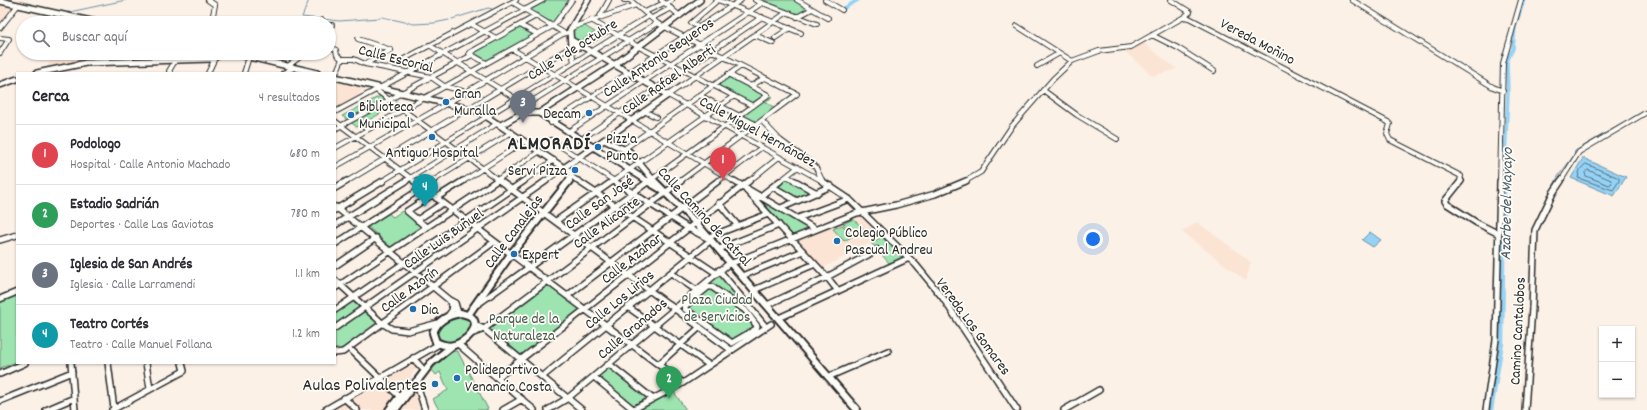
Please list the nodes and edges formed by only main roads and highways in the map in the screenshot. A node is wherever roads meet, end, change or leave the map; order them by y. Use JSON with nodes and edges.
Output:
{"nodes":[{"id":1,"x":6,"y":0,"type":"edge"},
{"id":2,"x":588,"y":0,"type":"edge"},
{"id":3,"x":700,"y":0,"type":"edge"},
{"id":4,"x":0,"y":1,"type":"edge"},
{"id":5,"x":20,"y":3,"type":"edge"},
{"id":6,"x":70,"y":16,"type":"edge"},
{"id":7,"x":188,"y":60,"type":"edge"},
{"id":8,"x":262,"y":60,"type":"edge"},
{"id":9,"x":613,"y":65,"type":"junction"},
{"id":10,"x":42,"y":72,"type":"edge"},
{"id":11,"x":312,"y":72,"type":"edge"},
{"id":12,"x":336,"y":77,"type":"edge"},
{"id":13,"x":16,"y":79,"type":"edge"},
{"id":14,"x":2,"y":84,"type":"edge"},
{"id":15,"x":668,"y":95,"type":"joint"},
{"id":16,"x":539,"y":113,"type":"junction"},
{"id":17,"x":499,"y":124,"type":"junction"},
{"id":18,"x":604,"y":140,"type":"junction"},
{"id":19,"x":593,"y":148,"type":"junction"},
{"id":20,"x":565,"y":167,"type":"junction"},
{"id":21,"x":650,"y":180,"type":"junction"},
{"id":22,"x":463,"y":314,"type":"junction"},
{"id":23,"x":437,"y":340,"type":"junction"},
{"id":24,"x":455,"y":345,"type":"junction"},
{"id":25,"x":389,"y":410,"type":"edge"},
{"id":26,"x":395,"y":410,"type":"edge"},
{"id":27,"x":857,"y":410,"type":"edge"}],
"edges":[{"from":1,"to":5,"type":"main road"},
{"from":2,"to":9,"type":"main road","name":"Calle Miguel Hernández"},
{"from":3,"to":9,"type":"main road"},
{"from":4,"to":5,"type":"main road"},
{"from":5,"to":6,"type":"main road"},
{"from":7,"to":10,"type":"main road"},
{"from":8,"to":11,"type":"main road"},
{"from":9,"to":15,"type":"main road","name":"Calle Miguel Hernández"},
{"from":9,"to":16,"type":"main road"},
{"from":12,"to":17,"type":"main road"},
{"from":13,"to":14,"type":"main road"},
{"from":15,"to":18,"type":"main road","name":"Calle Rafael Alberti"},
{"from":16,"to":17,"type":"main road"},
{"from":16,"to":19,"type":"main road"},
{"from":17,"to":20,"type":"main road"},
{"from":18,"to":19,"type":"main road","name":"Calle Rafael Alberti"},
{"from":18,"to":21,"type":"main road","name":"Calle Camino de Catral"},
{"from":19,"to":20,"type":"main road","name":"Calle Rafael Alberti"},
{"from":19,"to":21,"type":"main road"},
{"from":20,"to":22,"type":"main road","name":"Calle Canalejas"},
{"from":21,"to":27,"type":"main road","name":"Calle Camino de Catral"},
{"from":22,"to":23,"type":"main road"},
{"from":22,"to":24,"type":"main road"},
{"from":23,"to":24,"type":"main road"},
{"from":23,"to":25,"type":"main road"},
{"from":24,"to":26,"type":"main road"}]}
